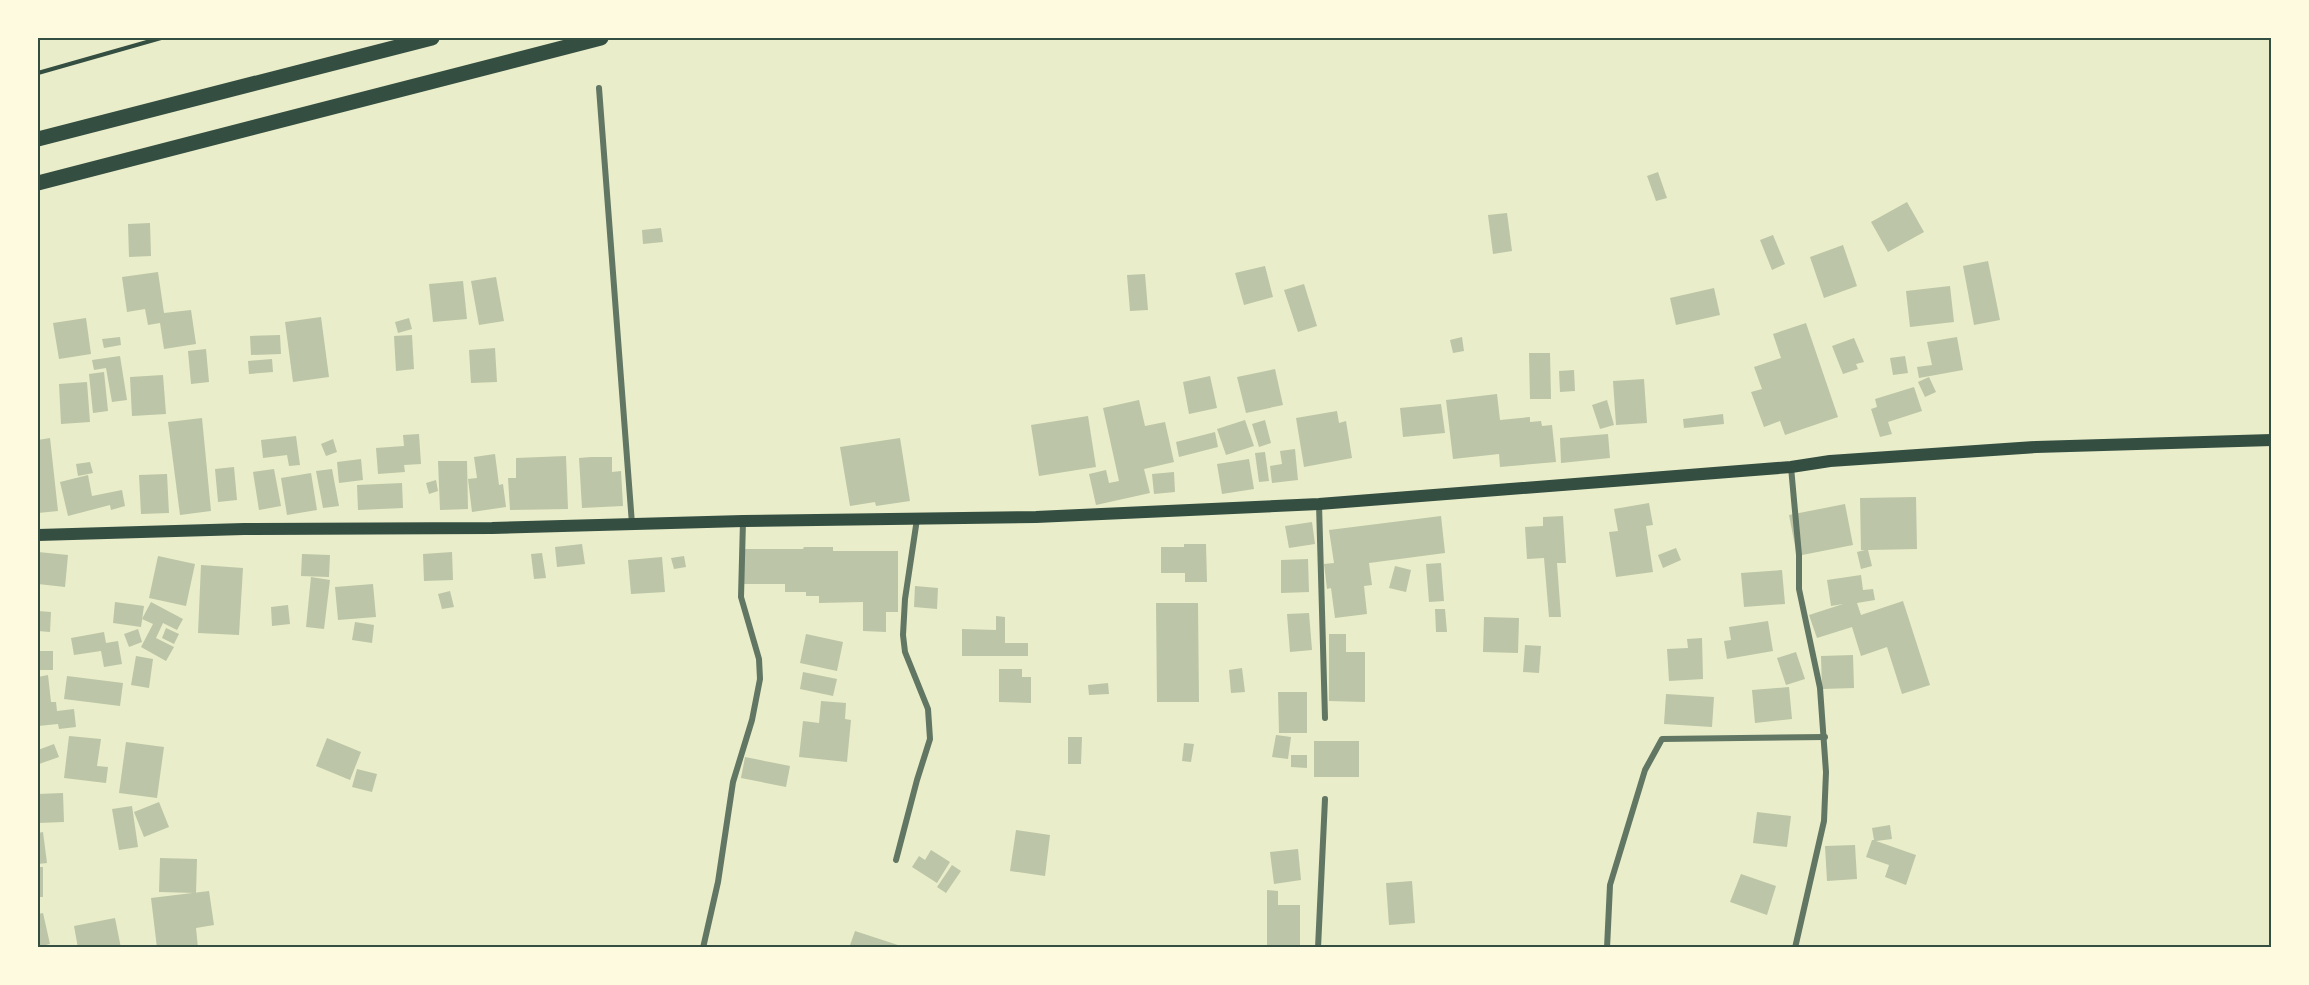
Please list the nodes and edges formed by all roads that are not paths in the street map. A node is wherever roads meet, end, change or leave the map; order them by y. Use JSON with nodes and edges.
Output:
{"nodes":[{"id":1,"x":432,"y":38,"type":"edge"},
{"id":2,"x":601,"y":38,"type":"edge"},
{"id":3,"x":598,"y":88,"type":"dead end"},
{"id":4,"x":38,"y":139,"type":"edge"},
{"id":5,"x":38,"y":183,"type":"edge"},
{"id":6,"x":2271,"y":440,"type":"edge"},
{"id":7,"x":1791,"y":467,"type":"junction"},
{"id":8,"x":1319,"y":504,"type":"junction"},
{"id":9,"x":917,"y":519,"type":"junction"},
{"id":10,"x":743,"y":521,"type":"junction"},
{"id":11,"x":632,"y":524,"type":"junction"},
{"id":12,"x":38,"y":535,"type":"edge"},
{"id":13,"x":1325,"y":718,"type":"dead end"},
{"id":14,"x":1825,"y":737,"type":"junction"},
{"id":15,"x":1325,"y":799,"type":"dead end"},
{"id":16,"x":896,"y":860,"type":"dead end"},
{"id":17,"x":703,"y":948,"type":"edge"},
{"id":18,"x":1318,"y":948,"type":"edge"},
{"id":19,"x":1607,"y":948,"type":"edge"},
{"id":20,"x":1795,"y":948,"type":"edge"}],
"edges":[{"from":1,"to":4,"type":"highway"},
{"from":2,"to":5,"type":"highway"},
{"from":3,"to":11,"type":"street"},
{"from":6,"to":7,"type":"main road"},
{"from":7,"to":8,"type":"main road"},
{"from":7,"to":14,"type":"street"},
{"from":8,"to":9,"type":"main road"},
{"from":8,"to":13,"type":"street"},
{"from":9,"to":10,"type":"main road"},
{"from":9,"to":16,"type":"street"},
{"from":10,"to":11,"type":"main road"},
{"from":10,"to":17,"type":"street"},
{"from":11,"to":12,"type":"main road"},
{"from":14,"to":19,"type":"street"},
{"from":14,"to":20,"type":"street"},
{"from":15,"to":18,"type":"street"}]}
